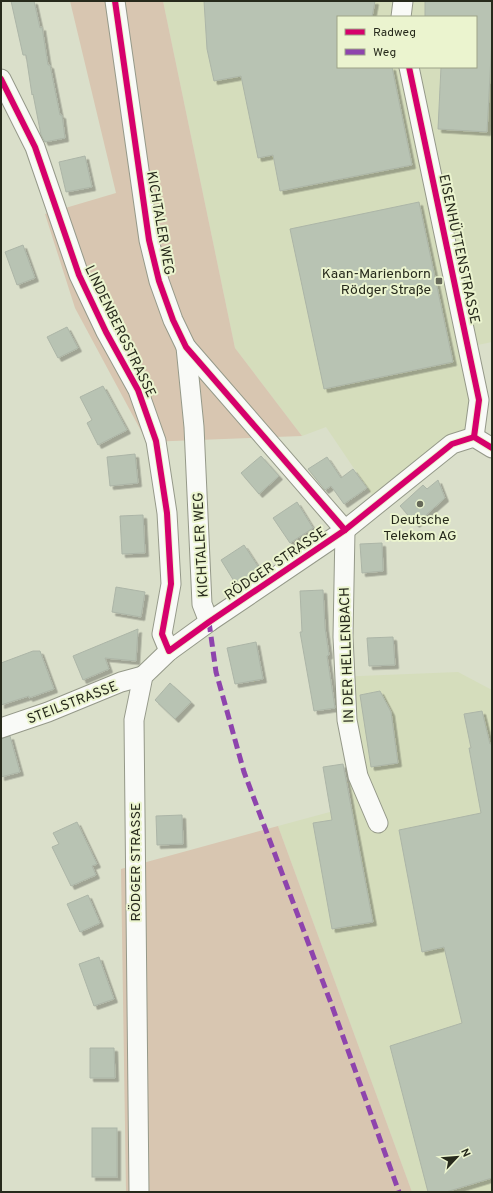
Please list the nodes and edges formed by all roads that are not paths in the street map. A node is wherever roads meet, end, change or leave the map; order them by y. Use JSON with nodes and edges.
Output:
{"nodes":[{"id":1,"x":115,"y":1,"type":"edge"},
{"id":2,"x":403,"y":1,"type":"edge"},
{"id":3,"x":401,"y":16,"type":"edge"},
{"id":4,"x":409,"y":68,"type":"edge"},
{"id":5,"x":1,"y":79,"type":"edge"},
{"id":6,"x":186,"y":348,"type":"junction"},
{"id":7,"x":474,"y":437,"type":"junction"},
{"id":8,"x":492,"y":448,"type":"edge"},
{"id":9,"x":345,"y":530,"type":"junction"},
{"id":10,"x":209,"y":622,"type":"junction"},
{"id":11,"x":169,"y":651,"type":"junction"},
{"id":12,"x":143,"y":676,"type":"junction"},
{"id":13,"x":1,"y":728,"type":"edge"},
{"id":14,"x":378,"y":823,"type":"dead end"},
{"id":15,"x":139,"y":1192,"type":"edge"}],
"edges":[{"from":1,"to":6,"type":"street","name":"KICHTALER WEG"},
{"from":2,"to":3,"type":"street"},
{"from":4,"to":7,"type":"street","name":"EISENHÜTTENSTRASSE"},
{"from":5,"to":11,"type":"street","name":"LINDENBERGSTRASSE"},
{"from":6,"to":9,"type":"street","name":"KICHTALER WEG"},
{"from":6,"to":10,"type":"street","name":"KICHTALER WEG"},
{"from":7,"to":8,"type":"street"},
{"from":7,"to":9,"type":"street","name":"RÖDGER STRASSE"},
{"from":9,"to":10,"type":"street","name":"RÖDGER STRASSE"},
{"from":9,"to":14,"type":"street","name":"IN DER HELLENBACH"},
{"from":10,"to":11,"type":"street","name":"RÖDGER STRASSE"},
{"from":11,"to":12,"type":"street","name":"RÖDGER STRASSE"},
{"from":12,"to":13,"type":"street","name":"STEILSTRASSE"},
{"from":12,"to":15,"type":"street","name":"RÖDGER STRASSE"}]}
